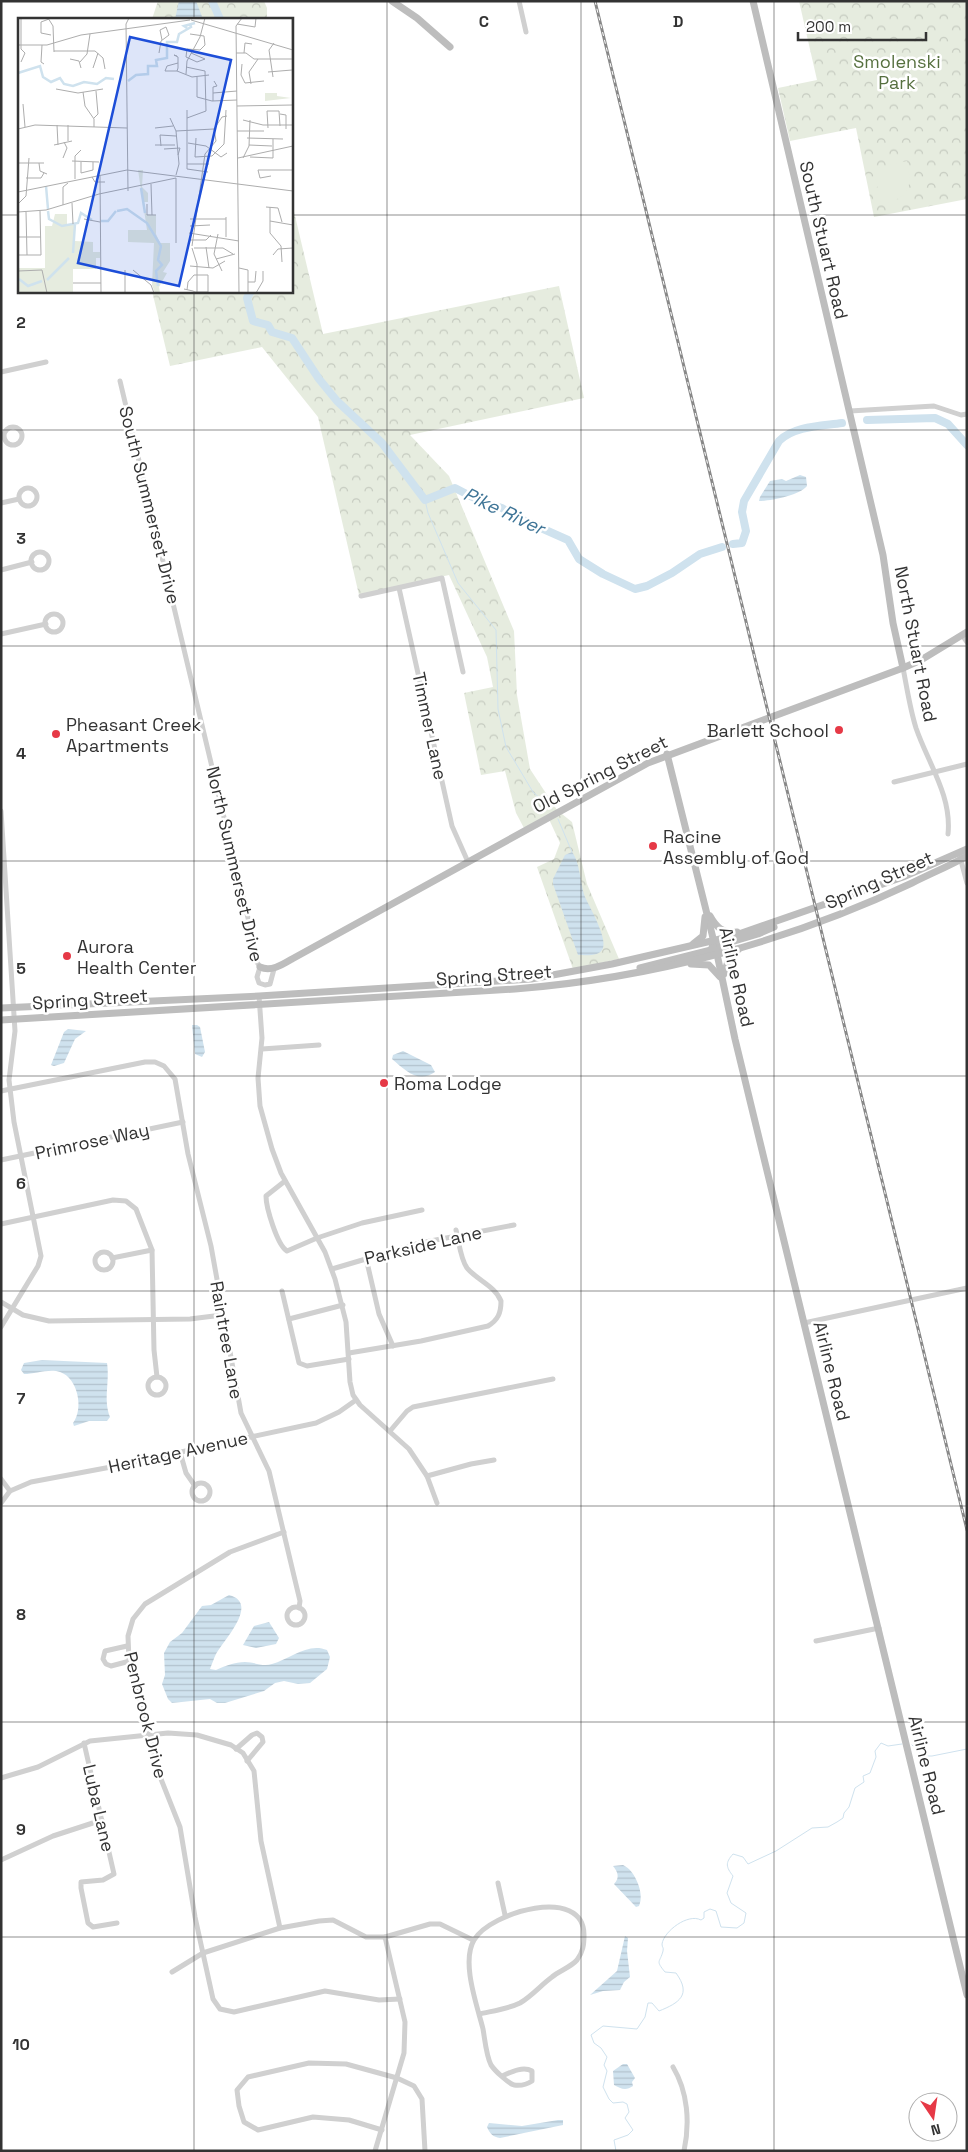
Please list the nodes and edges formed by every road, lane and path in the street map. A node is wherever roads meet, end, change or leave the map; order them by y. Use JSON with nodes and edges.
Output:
{"nodes":[{"id":1,"x":392,"y":1,"type":"edge"},
{"id":2,"x":519,"y":1,"type":"edge"},
{"id":3,"x":753,"y":1,"type":"edge"},
{"id":4,"x":526,"y":32,"type":"dead end"},
{"id":5,"x":450,"y":47,"type":"dead end"},
{"id":6,"x":46,"y":362,"type":"dead end"},
{"id":7,"x":1,"y":372,"type":"edge"},
{"id":8,"x":120,"y":381,"type":"dead end"},
{"id":9,"x":850,"y":411,"type":"junction"},
{"id":10,"x":967,"y":414,"type":"edge"},
{"id":11,"x":867,"y":485,"type":"joint"},
{"id":12,"x":19,"y":499,"type":"dead end"},
{"id":13,"x":1,"y":503,"type":"edge"},
{"id":14,"x":32,"y":562,"type":"dead end"},
{"id":15,"x":1,"y":570,"type":"edge"},
{"id":16,"x":399,"y":588,"type":"junction"},
{"id":17,"x":361,"y":596,"type":"dead end"},
{"id":18,"x":46,"y":624,"type":"dead end"},
{"id":19,"x":180,"y":630,"type":"joint"},
{"id":20,"x":1,"y":634,"type":"edge"},
{"id":21,"x":964,"y":634,"type":"edge"},
{"id":22,"x":967,"y":642,"type":"edge"},
{"id":23,"x":903,"y":668,"type":"junction"},
{"id":24,"x":463,"y":672,"type":"dead end"},
{"id":25,"x":667,"y":754,"type":"junction"},
{"id":26,"x":967,"y":764,"type":"edge"},
{"id":27,"x":935,"y":772,"type":"junction"},
{"id":28,"x":894,"y":782,"type":"dead end"},
{"id":29,"x":1,"y":811,"type":"edge"},
{"id":30,"x":948,"y":834,"type":"dead end"},
{"id":31,"x":967,"y":849,"type":"edge"},
{"id":32,"x":962,"y":856,"type":"edge"},
{"id":33,"x":468,"y":862,"type":"junction"},
{"id":34,"x":967,"y":884,"type":"edge"},
{"id":35,"x":705,"y":907,"type":"junction"},
{"id":36,"x":792,"y":917,"type":"junction"},
{"id":37,"x":753,"y":930,"type":"junction"},
{"id":38,"x":714,"y":942,"type":"junction"},
{"id":39,"x":746,"y":946,"type":"junction"},
{"id":40,"x":683,"y":948,"type":"junction"},
{"id":41,"x":717,"y":954,"type":"junction"},
{"id":42,"x":675,"y":965,"type":"junction"},
{"id":43,"x":260,"y":967,"type":"junction"},
{"id":44,"x":274,"y":969,"type":"junction"},
{"id":45,"x":607,"y":978,"type":"junction"},
{"id":46,"x":723,"y":982,"type":"junction"},
{"id":47,"x":259,"y":996,"type":"junction"},
{"id":48,"x":260,"y":1004,"type":"junction"},
{"id":49,"x":1,"y":1008,"type":"edge"},
{"id":50,"x":13,"y":1008,"type":"junction"},
{"id":51,"x":14,"y":1019,"type":"junction"},
{"id":52,"x":1,"y":1020,"type":"edge"},
{"id":53,"x":319,"y":1045,"type":"dead end"},
{"id":54,"x":262,"y":1049,"type":"junction"},
{"id":55,"x":10,"y":1090,"type":"junction"},
{"id":56,"x":1,"y":1092,"type":"edge"},
{"id":57,"x":183,"y":1122,"type":"junction"},
{"id":58,"x":21,"y":1156,"type":"junction"},
{"id":59,"x":1,"y":1160,"type":"edge"},
{"id":60,"x":285,"y":1181,"type":"junction"},
{"id":61,"x":422,"y":1210,"type":"dead end"},
{"id":62,"x":34,"y":1216,"type":"junction"},
{"id":63,"x":1,"y":1224,"type":"edge"},
{"id":64,"x":514,"y":1225,"type":"dead end"},
{"id":65,"x":457,"y":1233,"type":"junction"},
{"id":66,"x":318,"y":1238,"type":"junction"},
{"id":67,"x":152,"y":1250,"type":"junction"},
{"id":68,"x":112,"y":1258,"type":"dead end"},
{"id":69,"x":366,"y":1258,"type":"junction"},
{"id":70,"x":332,"y":1269,"type":"junction"},
{"id":71,"x":967,"y":1288,"type":"edge"},
{"id":72,"x":282,"y":1291,"type":"dead end"},
{"id":73,"x":1,"y":1302,"type":"edge"},
{"id":74,"x":343,"y":1305,"type":"junction"},
{"id":75,"x":13,"y":1309,"type":"junction"},
{"id":76,"x":222,"y":1315,"type":"junction"},
{"id":77,"x":289,"y":1319,"type":"junction"},
{"id":78,"x":153,"y":1320,"type":"junction"},
{"id":79,"x":804,"y":1323,"type":"junction"},
{"id":80,"x":1,"y":1327,"type":"edge"},
{"id":81,"x":393,"y":1346,"type":"junction"},
{"id":82,"x":349,"y":1356,"type":"junction"},
{"id":83,"x":157,"y":1377,"type":"dead end"},
{"id":84,"x":553,"y":1379,"type":"dead end"},
{"id":85,"x":356,"y":1400,"type":"junction"},
{"id":86,"x":390,"y":1431,"type":"junction"},
{"id":87,"x":251,"y":1436,"type":"junction"},
{"id":88,"x":180,"y":1452,"type":"junction"},
{"id":89,"x":494,"y":1460,"type":"dead end"},
{"id":90,"x":427,"y":1476,"type":"junction"},
{"id":91,"x":1,"y":1480,"type":"edge"},
{"id":92,"x":195,"y":1486,"type":"dead end"},
{"id":93,"x":10,"y":1491,"type":"junction"},
{"id":94,"x":437,"y":1502,"type":"dead end"},
{"id":95,"x":1,"y":1503,"type":"edge"},
{"id":96,"x":284,"y":1532,"type":"junction"},
{"id":97,"x":299,"y":1608,"type":"dead end"},
{"id":98,"x":878,"y":1628,"type":"junction"},
{"id":99,"x":816,"y":1641,"type":"dead end"},
{"id":100,"x":127,"y":1646,"type":"junction"},
{"id":101,"x":130,"y":1661,"type":"junction"},
{"id":102,"x":149,"y":1734,"type":"junction"},
{"id":103,"x":84,"y":1743,"type":"junction"},
{"id":104,"x":236,"y":1749,"type":"junction"},
{"id":105,"x":247,"y":1760,"type":"junction"},
{"id":106,"x":1,"y":1778,"type":"edge"},
{"id":107,"x":102,"y":1820,"type":"junction"},
{"id":108,"x":1,"y":1860,"type":"edge"},
{"id":109,"x":498,"y":1883,"type":"dead end"},
{"id":110,"x":505,"y":1915,"type":"junction"},
{"id":111,"x":117,"y":1923,"type":"dead end"},
{"id":112,"x":280,"y":1928,"type":"junction"},
{"id":113,"x":385,"y":1937,"type":"junction"},
{"id":114,"x":473,"y":1940,"type":"junction"},
{"id":115,"x":203,"y":1953,"type":"junction"},
{"id":116,"x":172,"y":1972,"type":"dead end"},
{"id":117,"x":967,"y":1995,"type":"edge"},
{"id":118,"x":400,"y":1999,"type":"junction"},
{"id":119,"x":479,"y":2014,"type":"junction"},
{"id":120,"x":673,"y":2067,"type":"dead end"},
{"id":121,"x":502,"y":2076,"type":"junction"},
{"id":122,"x":397,"y":2078,"type":"junction"},
{"id":123,"x":382,"y":2130,"type":"junction"},
{"id":124,"x":375,"y":2151,"type":"edge"},
{"id":125,"x":425,"y":2151,"type":"edge"},
{"id":126,"x":684,"y":2151,"type":"edge"}],
"edges":[{"from":1,"to":5,"type":"street"},
{"from":2,"to":4,"type":"street"},
{"from":3,"to":9,"type":"street","name":"South Stuart Road"},
{"from":6,"to":7,"type":"street"},
{"from":8,"to":19,"type":"street","name":"South Summerset Drive"},
{"from":9,"to":10,"type":"street"},
{"from":9,"to":11,"type":"street","name":"South Stuart Road"},
{"from":11,"to":23,"type":"street","name":"North Stuart Road"},
{"from":12,"to":13,"type":"street"},
{"from":14,"to":15,"type":"street"},
{"from":16,"to":17,"type":"street"},
{"from":16,"to":24,"type":"street"},
{"from":16,"to":33,"type":"street","name":"Timmer Lane"},
{"from":18,"to":20,"type":"street"},
{"from":19,"to":43,"type":"street","name":"North Summerset Drive"},
{"from":21,"to":22,"type":"street"},
{"from":21,"to":23,"type":"street","name":"Old Spring Street"},
{"from":23,"to":25,"type":"street","name":"Old Spring Street"},
{"from":23,"to":27,"type":"street","name":"North Stuart Road"},
{"from":25,"to":33,"type":"street","name":"Old Spring Street"},
{"from":25,"to":35,"type":"street","name":"Airline Road"},
{"from":26,"to":27,"type":"street"},
{"from":27,"to":28,"type":"street"},
{"from":27,"to":30,"type":"street","name":"North Stuart Road"},
{"from":29,"to":50,"type":"street"},
{"from":31,"to":32,"type":"street","name":"Spring Street"},
{"from":32,"to":34,"type":"street"},
{"from":32,"to":36,"type":"street","name":"Spring Street"},
{"from":32,"to":39,"type":"street","name":"Spring Street"},
{"from":33,"to":44,"type":"street","name":"Old Spring Street"},
{"from":35,"to":37,"type":"street"},
{"from":35,"to":38,"type":"street","name":"Airline Road"},
{"from":35,"to":40,"type":"street"},
{"from":36,"to":37,"type":"street","name":"Spring Street"},
{"from":36,"to":41,"type":"street"},
{"from":37,"to":38,"type":"street","name":"Spring Street"},
{"from":38,"to":40,"type":"street","name":"Spring Street"},
{"from":38,"to":41,"type":"street","name":"Airline Road"},
{"from":38,"to":45,"type":"street"},
{"from":39,"to":41,"type":"street","name":"Spring Street"},
{"from":39,"to":46,"type":"street"},
{"from":40,"to":47,"type":"street","name":"Spring Street"},
{"from":41,"to":42,"type":"street","name":"Spring Street"},
{"from":41,"to":46,"type":"street","name":"Airline Road"},
{"from":42,"to":45,"type":"street","name":"Spring Street"},
{"from":42,"to":46,"type":"street"},
{"from":43,"to":44,"type":"street"},
{"from":43,"to":44,"type":"street","name":"North Summerset Drive"},
{"from":45,"to":48,"type":"street","name":"Spring Street"},
{"from":46,"to":79,"type":"street","name":"Airline Road"},
{"from":47,"to":48,"type":"street"},
{"from":47,"to":50,"type":"street","name":"Spring Street"},
{"from":48,"to":51,"type":"street","name":"Spring Street"},
{"from":48,"to":54,"type":"street"},
{"from":49,"to":50,"type":"street","name":"Spring Street"},
{"from":50,"to":51,"type":"street"},
{"from":51,"to":52,"type":"street","name":"Spring Street"},
{"from":51,"to":55,"type":"street"},
{"from":53,"to":54,"type":"street"},
{"from":54,"to":60,"type":"street"},
{"from":55,"to":56,"type":"street"},
{"from":55,"to":57,"type":"street","name":"Raintree Lane"},
{"from":55,"to":58,"type":"street"},
{"from":57,"to":58,"type":"street","name":"Primrose Way"},
{"from":57,"to":76,"type":"street","name":"Raintree Lane"},
{"from":58,"to":59,"type":"street","name":"Primrose Way"},
{"from":58,"to":62,"type":"street"},
{"from":60,"to":66,"type":"street"},
{"from":60,"to":66,"type":"street"},
{"from":61,"to":66,"type":"street"},
{"from":62,"to":63,"type":"street"},
{"from":62,"to":67,"type":"street"},
{"from":62,"to":75,"type":"street"},
{"from":64,"to":65,"type":"street","name":"Parkside Lane"},
{"from":65,"to":69,"type":"street","name":"Parkside Lane"},
{"from":65,"to":81,"type":"street"},
{"from":66,"to":70,"type":"street"},
{"from":67,"to":68,"type":"street"},
{"from":67,"to":78,"type":"street"},
{"from":69,"to":70,"type":"street","name":"Parkside Lane"},
{"from":69,"to":81,"type":"street"},
{"from":70,"to":74,"type":"street"},
{"from":71,"to":79,"type":"street"},
{"from":72,"to":77,"type":"street"},
{"from":73,"to":75,"type":"street"},
{"from":74,"to":77,"type":"street"},
{"from":74,"to":82,"type":"street"},
{"from":75,"to":78,"type":"street"},
{"from":75,"to":80,"type":"street"},
{"from":76,"to":78,"type":"street"},
{"from":76,"to":87,"type":"street","name":"Raintree Lane"},
{"from":77,"to":82,"type":"street"},
{"from":78,"to":83,"type":"street"},
{"from":79,"to":98,"type":"street","name":"Airline Road"},
{"from":81,"to":82,"type":"street"},
{"from":82,"to":85,"type":"street"},
{"from":84,"to":86,"type":"street"},
{"from":85,"to":86,"type":"street"},
{"from":85,"to":87,"type":"street","name":"Heritage Avenue"},
{"from":86,"to":90,"type":"street"},
{"from":87,"to":88,"type":"street","name":"Heritage Avenue"},
{"from":87,"to":96,"type":"street","name":"Raintree Lane"},
{"from":88,"to":92,"type":"street"},
{"from":88,"to":93,"type":"street","name":"Heritage Avenue"},
{"from":89,"to":90,"type":"street"},
{"from":90,"to":94,"type":"street"},
{"from":91,"to":93,"type":"street"},
{"from":93,"to":95,"type":"street"},
{"from":96,"to":97,"type":"street","name":"Raintree Lane"},
{"from":96,"to":100,"type":"street","name":"Penbrook Drive"},
{"from":98,"to":99,"type":"street"},
{"from":98,"to":117,"type":"street","name":"Airline Road"},
{"from":100,"to":101,"type":"street","name":"Penbrook Drive"},
{"from":100,"to":101,"type":"street"},
{"from":101,"to":102,"type":"street","name":"Penbrook Drive"},
{"from":102,"to":103,"type":"street"},
{"from":102,"to":104,"type":"street"},
{"from":102,"to":115,"type":"street","name":"Penbrook Drive"},
{"from":103,"to":106,"type":"street"},
{"from":103,"to":107,"type":"street","name":"Luba Lane"},
{"from":104,"to":105,"type":"street"},
{"from":104,"to":105,"type":"street"},
{"from":105,"to":112,"type":"street"},
{"from":107,"to":108,"type":"street"},
{"from":107,"to":111,"type":"street","name":"Luba Lane"},
{"from":109,"to":110,"type":"street"},
{"from":110,"to":114,"type":"street"},
{"from":110,"to":119,"type":"street"},
{"from":112,"to":113,"type":"street"},
{"from":112,"to":115,"type":"street"},
{"from":113,"to":114,"type":"street"},
{"from":113,"to":118,"type":"street"},
{"from":114,"to":119,"type":"street"},
{"from":115,"to":116,"type":"street"},
{"from":115,"to":118,"type":"street","name":"Penbrook Drive"},
{"from":118,"to":122,"type":"street"},
{"from":119,"to":121,"type":"street"},
{"from":120,"to":126,"type":"street"},
{"from":121,"to":121,"type":"street"},
{"from":122,"to":123,"type":"street"},
{"from":122,"to":123,"type":"street"},
{"from":122,"to":125,"type":"street"},
{"from":123,"to":124,"type":"street"}]}
